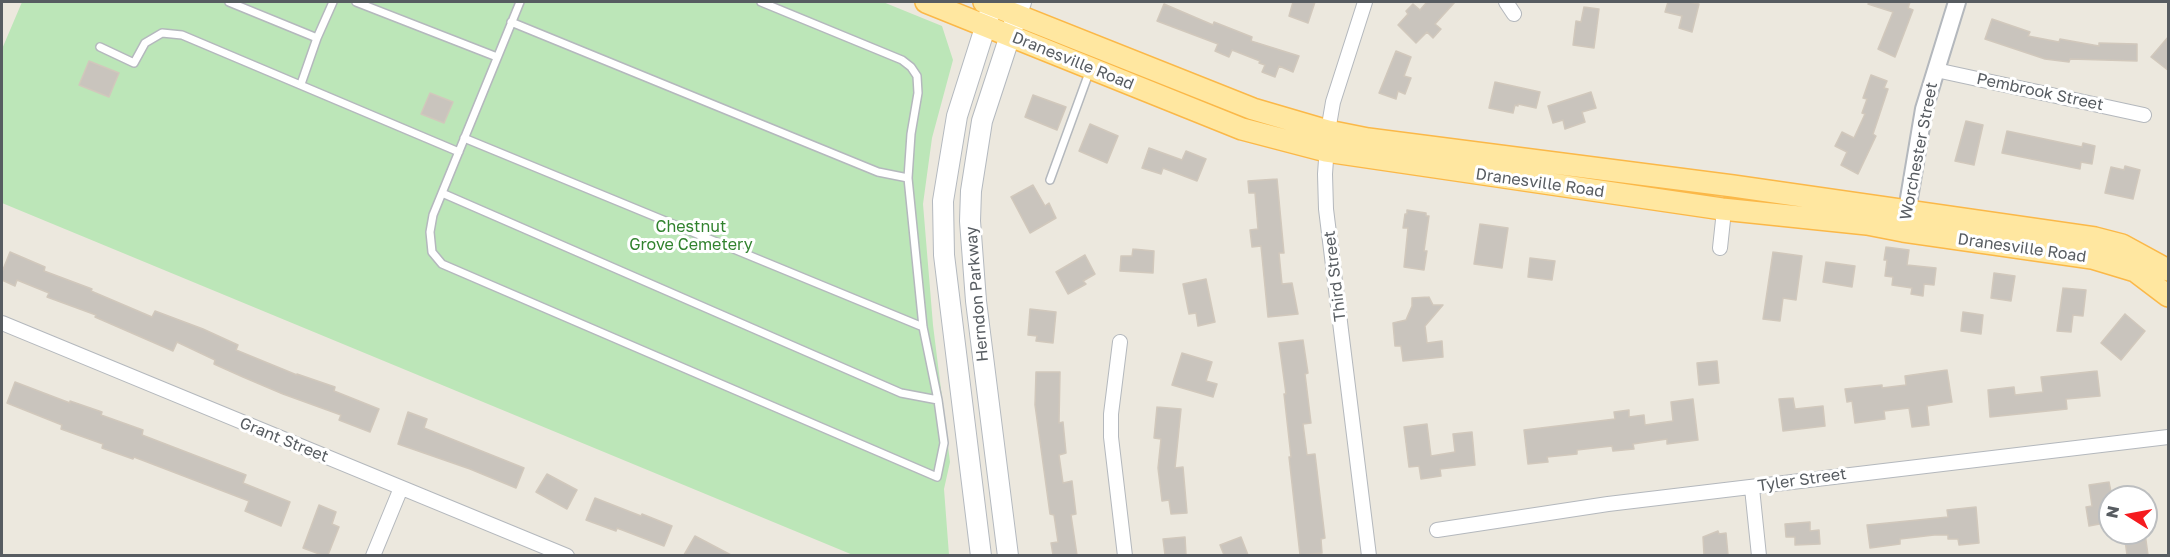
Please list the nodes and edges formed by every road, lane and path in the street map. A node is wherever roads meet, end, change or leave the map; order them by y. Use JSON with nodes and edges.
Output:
{"nodes":[{"id":1,"x":229,"y":2,"type":"edge"},
{"id":2,"x":333,"y":2,"type":"edge"},
{"id":3,"x":356,"y":2,"type":"edge"},
{"id":4,"x":520,"y":2,"type":"edge"},
{"id":5,"x":761,"y":2,"type":"edge"},
{"id":6,"x":926,"y":2,"type":"edge"},
{"id":7,"x":1365,"y":2,"type":"edge"},
{"id":8,"x":1506,"y":2,"type":"edge"},
{"id":9,"x":1957,"y":2,"type":"edge"},
{"id":10,"x":990,"y":3,"type":"edge"},
{"id":11,"x":1514,"y":14,"type":"dead end"},
{"id":12,"x":1016,"y":17,"type":"edge"},
{"id":13,"x":512,"y":22,"type":"junction"},
{"id":14,"x":985,"y":26,"type":"junction"},
{"id":15,"x":317,"y":38,"type":"junction"},
{"id":16,"x":100,"y":47,"type":"dead end"},
{"id":17,"x":1099,"y":48,"type":"junction"},
{"id":18,"x":497,"y":57,"type":"junction"},
{"id":19,"x":1091,"y":68,"type":"junction"},
{"id":20,"x":1936,"y":70,"type":"junction"},
{"id":21,"x":301,"y":84,"type":"junction"},
{"id":22,"x":2144,"y":115,"type":"dead end"},
{"id":23,"x":464,"y":138,"type":"junction"},
{"id":24,"x":1327,"y":141,"type":"junction"},
{"id":25,"x":459,"y":152,"type":"junction"},
{"id":26,"x":908,"y":178,"type":"junction"},
{"id":27,"x":1050,"y":180,"type":"dead end"},
{"id":28,"x":442,"y":193,"type":"junction"},
{"id":29,"x":1722,"y":209,"type":"junction"},
{"id":30,"x":1905,"y":221,"type":"junction"},
{"id":31,"x":1720,"y":248,"type":"dead end"},
{"id":32,"x":2169,"y":270,"type":"edge"},
{"id":33,"x":2169,"y":296,"type":"edge"},
{"id":34,"x":2,"y":323,"type":"edge"},
{"id":35,"x":923,"y":327,"type":"junction"},
{"id":36,"x":1120,"y":342,"type":"dead end"},
{"id":37,"x":938,"y":400,"type":"junction"},
{"id":38,"x":2169,"y":437,"type":"edge"},
{"id":39,"x":401,"y":488,"type":"junction"},
{"id":40,"x":1752,"y":488,"type":"junction"},
{"id":41,"x":1437,"y":530,"type":"dead end"},
{"id":42,"x":373,"y":555,"type":"edge"},
{"id":43,"x":567,"y":555,"type":"edge"},
{"id":44,"x":981,"y":555,"type":"edge"},
{"id":45,"x":1008,"y":555,"type":"edge"},
{"id":46,"x":1125,"y":555,"type":"edge"},
{"id":47,"x":1369,"y":555,"type":"edge"},
{"id":48,"x":1759,"y":555,"type":"edge"}],
"edges":[{"from":1,"to":15,"type":"lane"},
{"from":2,"to":15,"type":"lane"},
{"from":3,"to":18,"type":"lane"},
{"from":4,"to":13,"type":"lane"},
{"from":5,"to":26,"type":"lane"},
{"from":6,"to":14,"type":"main road","name":"Dranesville Road"},
{"from":7,"to":24,"type":"street","name":"Third Street"},
{"from":8,"to":11,"type":"street"},
{"from":9,"to":20,"type":"street","name":"Worchester Street"},
{"from":10,"to":12,"type":"main road","name":"Dranesville Road"},
{"from":10,"to":14,"type":"main road","name":"Herndon Parkway"},
{"from":12,"to":14,"type":"main road","name":"Dranesville Road"},
{"from":12,"to":17,"type":"main road","name":"Dranesville Road"},
{"from":12,"to":19,"type":"main road","name":"Dranesville Road"},
{"from":12,"to":45,"type":"main road","name":"Herndon Parkway"},
{"from":13,"to":18,"type":"lane"},
{"from":13,"to":26,"type":"lane"},
{"from":14,"to":44,"type":"main road","name":"Herndon Parkway"},
{"from":15,"to":21,"type":"lane"},
{"from":16,"to":21,"type":"lane"},
{"from":17,"to":19,"type":"lane"},
{"from":17,"to":24,"type":"main road","name":"Dranesville Road"},
{"from":18,"to":23,"type":"lane"},
{"from":19,"to":24,"type":"main road","name":"Dranesville Road"},
{"from":19,"to":27,"type":"lane"},
{"from":20,"to":22,"type":"street","name":"Pembrook Street"},
{"from":20,"to":30,"type":"street","name":"Worchester Street"},
{"from":21,"to":25,"type":"lane"},
{"from":23,"to":25,"type":"lane"},
{"from":23,"to":35,"type":"lane"},
{"from":24,"to":29,"type":"main road","name":"Dranesville Road"},
{"from":24,"to":30,"type":"main road","name":"Dranesville Road"},
{"from":24,"to":47,"type":"street","name":"Third Street"},
{"from":25,"to":28,"type":"lane"},
{"from":26,"to":35,"type":"lane"},
{"from":28,"to":37,"type":"lane"},
{"from":28,"to":37,"type":"lane"},
{"from":29,"to":30,"type":"main road","name":"Dranesville Road"},
{"from":29,"to":31,"type":"street"},
{"from":30,"to":32,"type":"main road","name":"Dranesville Road"},
{"from":30,"to":33,"type":"main road","name":"Dranesville Road"},
{"from":34,"to":39,"type":"street","name":"Grant Street"},
{"from":35,"to":37,"type":"lane"},
{"from":36,"to":46,"type":"street"},
{"from":38,"to":40,"type":"street","name":"Tyler Street"},
{"from":39,"to":42,"type":"street"},
{"from":39,"to":43,"type":"street","name":"Grant Street"},
{"from":40,"to":41,"type":"street","name":"Tyler Street"},
{"from":40,"to":48,"type":"street"}]}
